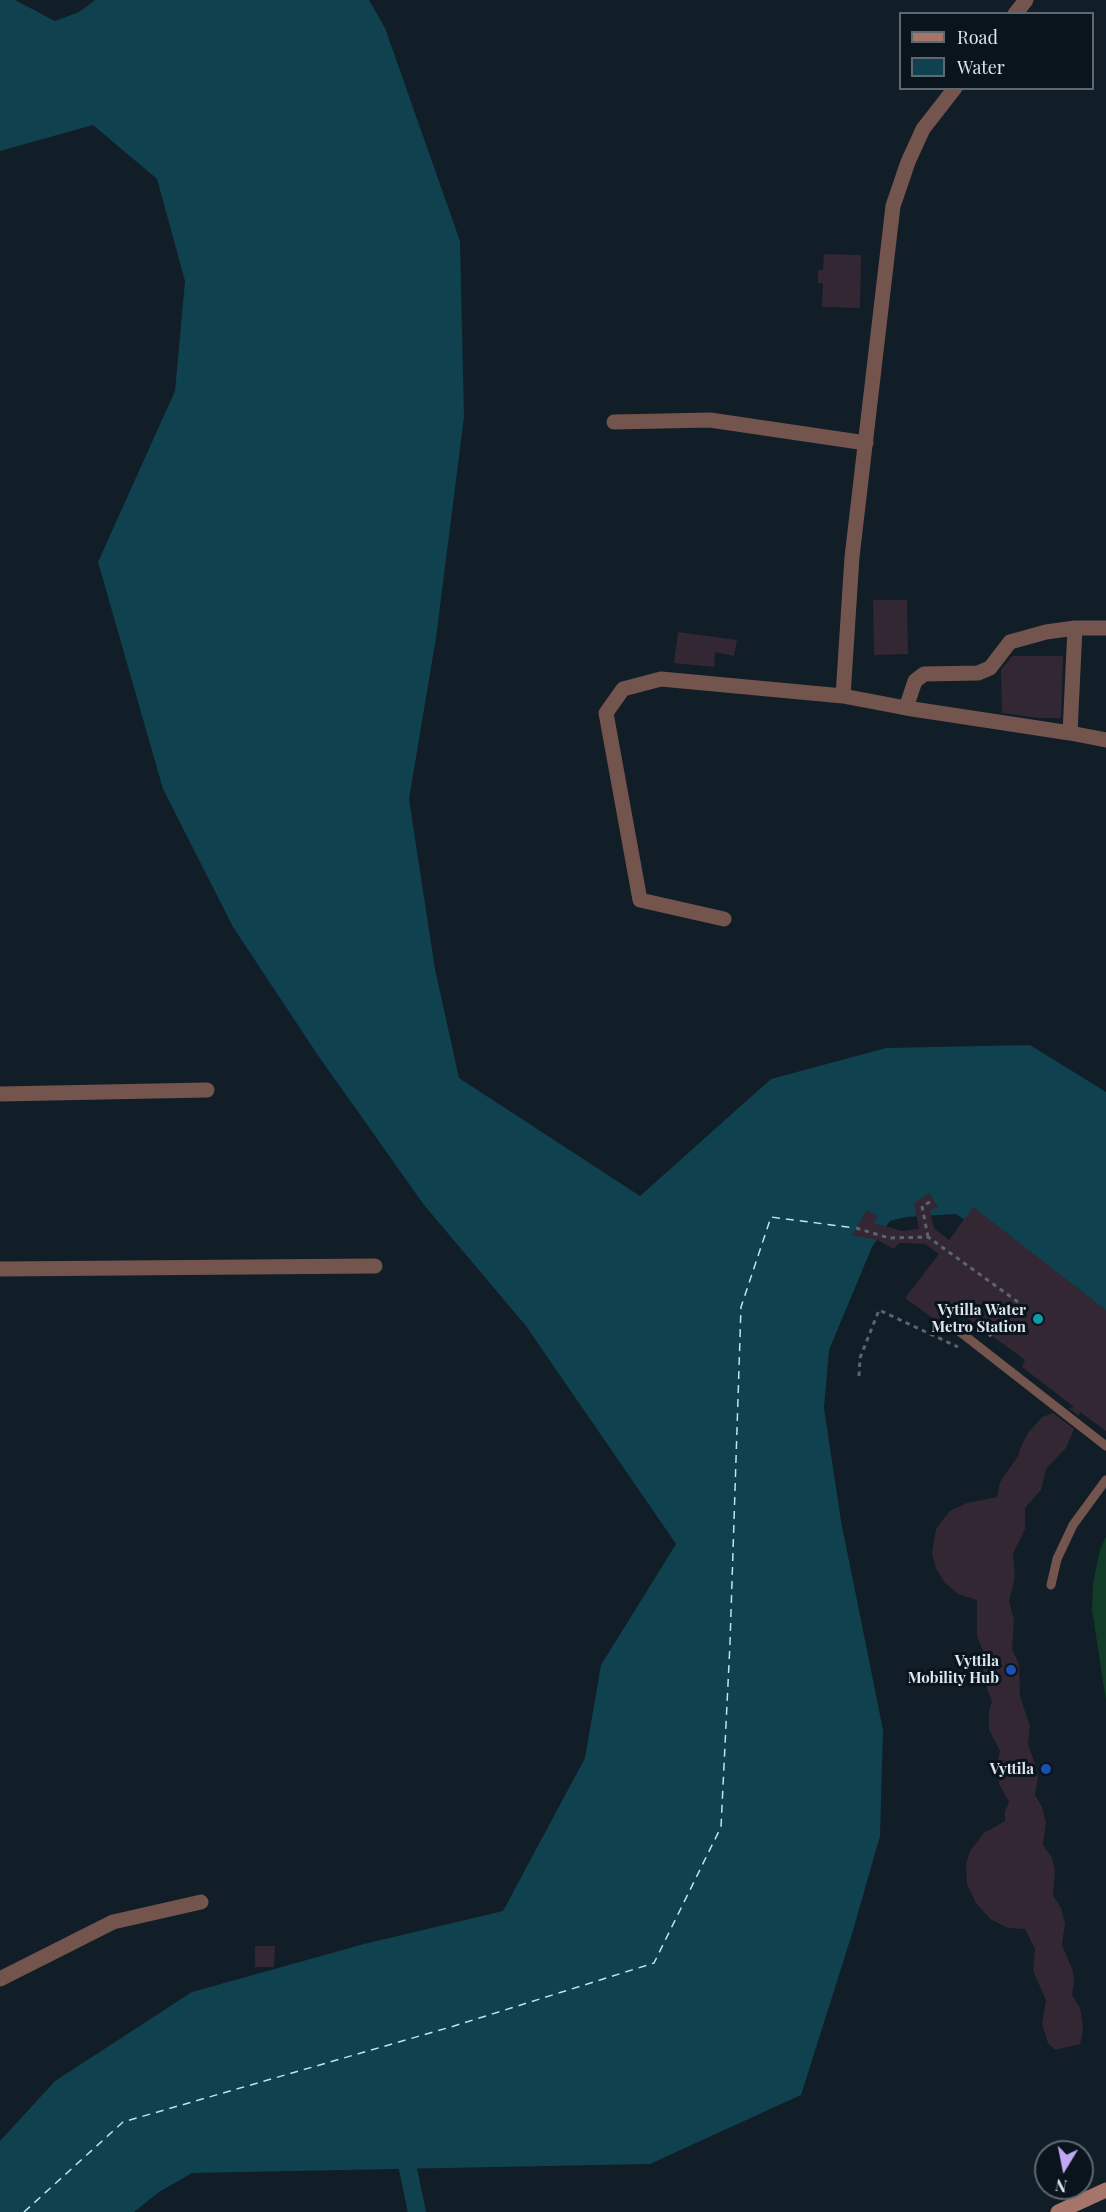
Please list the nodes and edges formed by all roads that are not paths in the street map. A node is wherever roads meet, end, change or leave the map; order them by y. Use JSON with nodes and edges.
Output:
{"nodes":[{"id":1,"x":1026,"y":0,"type":"edge"},
{"id":2,"x":1017,"y":12,"type":"edge"},
{"id":3,"x":953,"y":90,"type":"edge"},
{"id":4,"x":614,"y":422,"type":"dead end"},
{"id":5,"x":866,"y":443,"type":"junction"},
{"id":6,"x":1075,"y":628,"type":"junction"},
{"id":7,"x":1106,"y":628,"type":"edge"},
{"id":8,"x":843,"y":696,"type":"junction"},
{"id":9,"x":906,"y":708,"type":"junction"},
{"id":10,"x":1070,"y":733,"type":"junction"},
{"id":11,"x":1106,"y":740,"type":"edge"},
{"id":12,"x":724,"y":919,"type":"dead end"},
{"id":13,"x":207,"y":1090,"type":"dead end"},
{"id":14,"x":0,"y":1094,"type":"edge"},
{"id":15,"x":375,"y":1266,"type":"dead end"},
{"id":16,"x":0,"y":1269,"type":"edge"},
{"id":17,"x":955,"y":1328,"type":"dead end"},
{"id":18,"x":1106,"y":1446,"type":"edge"},
{"id":19,"x":1106,"y":1480,"type":"edge"},
{"id":20,"x":1051,"y":1585,"type":"dead end"},
{"id":21,"x":201,"y":1902,"type":"dead end"},
{"id":22,"x":0,"y":1979,"type":"edge"},
{"id":23,"x":1106,"y":2190,"type":"edge"},
{"id":24,"x":1058,"y":2212,"type":"edge"}],
"edges":[{"from":1,"to":2,"type":"street"},
{"from":3,"to":5,"type":"street"},
{"from":4,"to":5,"type":"street"},
{"from":5,"to":8,"type":"street"},
{"from":6,"to":7,"type":"street"},
{"from":6,"to":9,"type":"street"},
{"from":6,"to":10,"type":"street"},
{"from":8,"to":9,"type":"street"},
{"from":8,"to":12,"type":"street"},
{"from":9,"to":10,"type":"street"},
{"from":10,"to":11,"type":"street"},
{"from":13,"to":14,"type":"street"},
{"from":15,"to":16,"type":"street"},
{"from":17,"to":18,"type":"lane"},
{"from":19,"to":20,"type":"lane"},
{"from":21,"to":22,"type":"street"},
{"from":23,"to":24,"type":"main road"}]}
